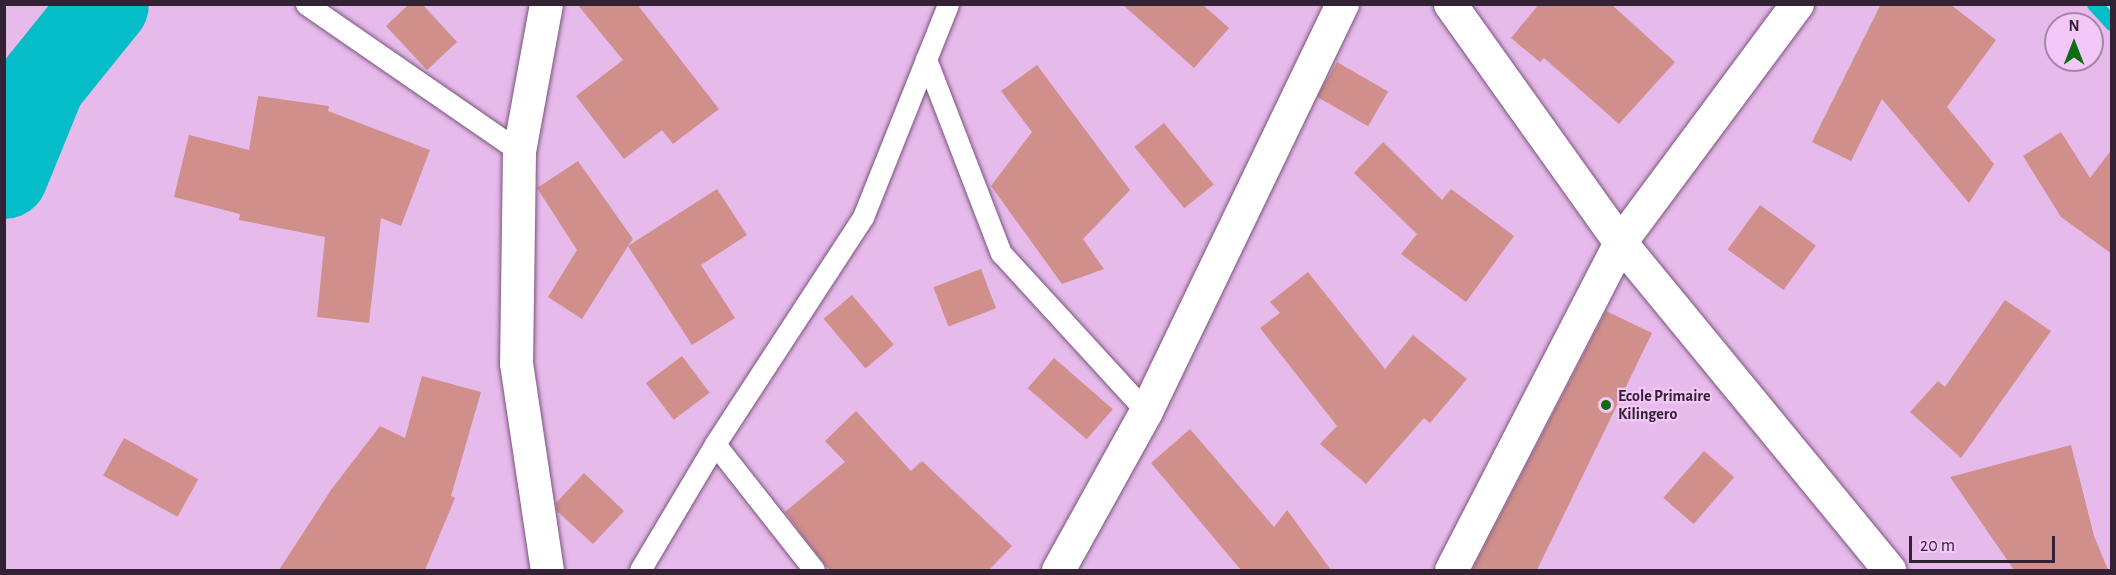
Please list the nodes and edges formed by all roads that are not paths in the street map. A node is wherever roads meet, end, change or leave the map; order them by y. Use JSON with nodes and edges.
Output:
{"nodes":[{"id":1,"x":306,"y":4,"type":"edge"},
{"id":2,"x":546,"y":4,"type":"edge"},
{"id":3,"x":948,"y":4,"type":"edge"},
{"id":4,"x":1342,"y":4,"type":"edge"},
{"id":5,"x":1450,"y":4,"type":"edge"},
{"id":6,"x":1797,"y":4,"type":"edge"},
{"id":7,"x":926,"y":59,"type":"junction"},
{"id":8,"x":519,"y":151,"type":"junction"},
{"id":9,"x":1620,"y":242,"type":"junction"},
{"id":10,"x":1146,"y":411,"type":"junction"},
{"id":11,"x":715,"y":444,"type":"junction"},
{"id":12,"x":547,"y":570,"type":"edge"},
{"id":13,"x":640,"y":570,"type":"edge"},
{"id":14,"x":814,"y":570,"type":"edge"},
{"id":15,"x":1058,"y":570,"type":"edge"},
{"id":16,"x":1451,"y":570,"type":"edge"},
{"id":17,"x":1889,"y":570,"type":"edge"}],
"edges":[{"from":1,"to":8,"type":"lane"},
{"from":2,"to":8,"type":"street"},
{"from":3,"to":7,"type":"lane"},
{"from":4,"to":10,"type":"street"},
{"from":5,"to":9,"type":"street"},
{"from":6,"to":9,"type":"street"},
{"from":7,"to":10,"type":"lane"},
{"from":7,"to":11,"type":"lane"},
{"from":8,"to":12,"type":"street"},
{"from":9,"to":16,"type":"street"},
{"from":9,"to":17,"type":"street"},
{"from":10,"to":15,"type":"street"},
{"from":11,"to":13,"type":"lane"},
{"from":11,"to":14,"type":"lane"}]}
